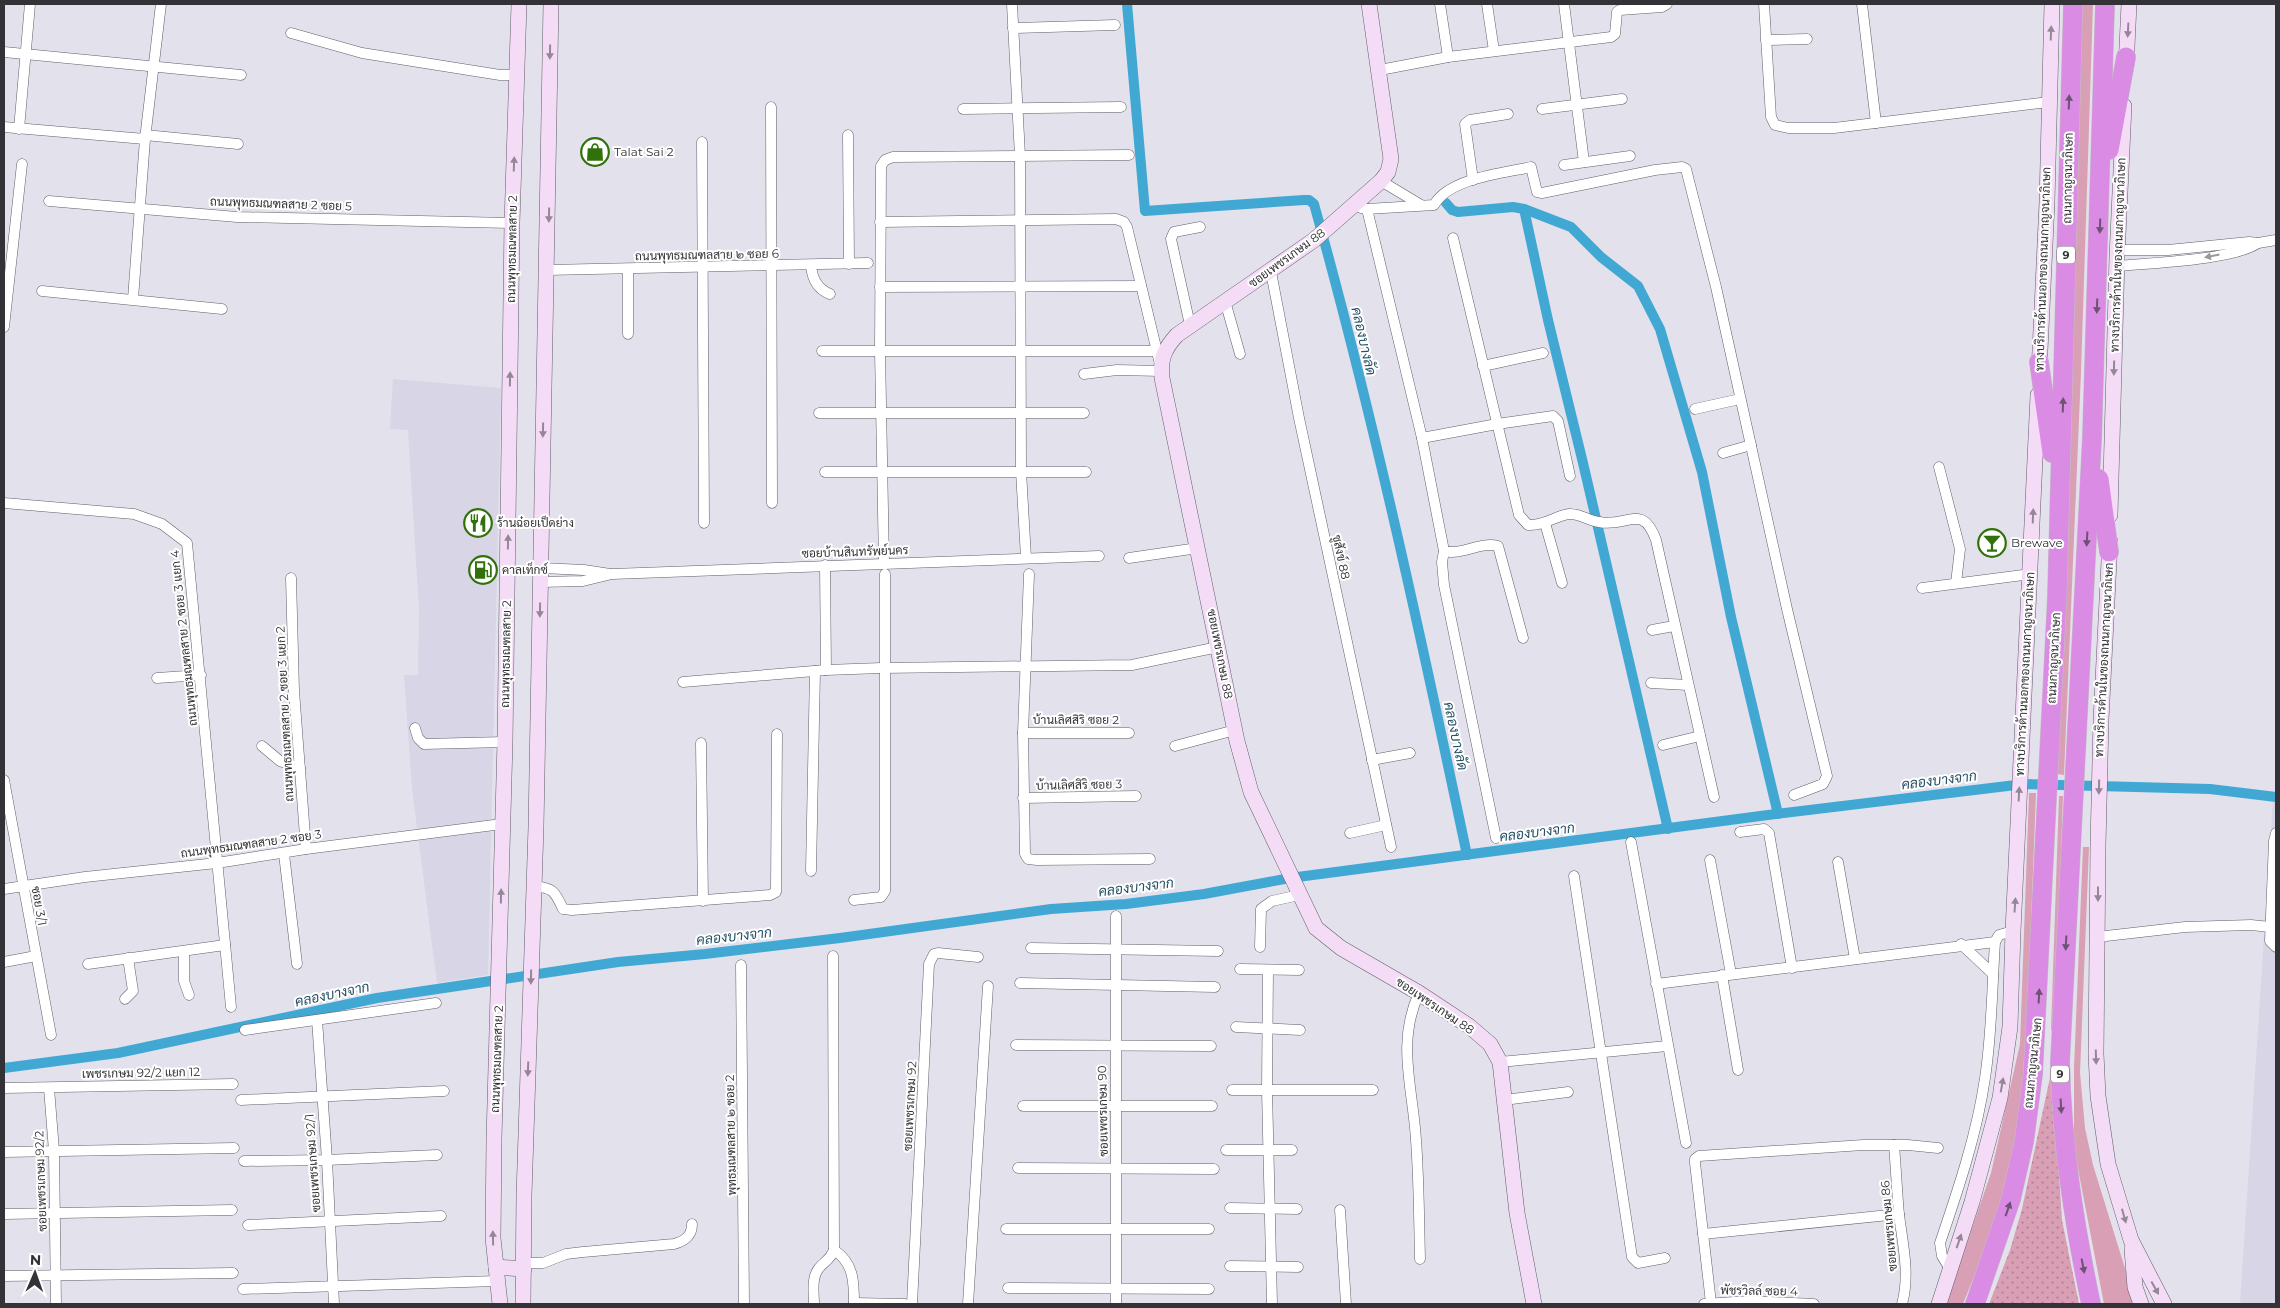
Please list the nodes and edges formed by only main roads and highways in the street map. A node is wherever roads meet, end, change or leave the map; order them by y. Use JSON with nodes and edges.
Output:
{"nodes":[{"id":1,"x":519,"y":4,"type":"edge"},
{"id":2,"x":552,"y":4,"type":"edge"},
{"id":3,"x":1369,"y":4,"type":"edge"},
{"id":4,"x":2052,"y":4,"type":"edge"},
{"id":5,"x":2073,"y":4,"type":"edge"},
{"id":6,"x":2105,"y":4,"type":"edge"},
{"id":7,"x":2129,"y":4,"type":"edge"},
{"id":8,"x":2126,"y":57,"type":"junction"},
{"id":9,"x":2101,"y":196,"type":"junction"},
{"id":10,"x":2039,"y":362,"type":"junction"},
{"id":11,"x":2092,"y":438,"type":"junction"},
{"id":12,"x":2059,"y":506,"type":"junction"},
{"id":13,"x":2109,"y":552,"type":"junction"},
{"id":14,"x":2131,"y":1240,"type":"junction"},
{"id":15,"x":524,"y":1266,"type":"junction"},
{"id":16,"x":497,"y":1274,"type":"junction"},
{"id":17,"x":500,"y":1304,"type":"edge"},
{"id":18,"x":523,"y":1304,"type":"edge"},
{"id":19,"x":1534,"y":1304,"type":"edge"},
{"id":20,"x":1939,"y":1304,"type":"edge"},
{"id":21,"x":1974,"y":1304,"type":"edge"},
{"id":22,"x":2091,"y":1304,"type":"edge"},
{"id":23,"x":2141,"y":1304,"type":"edge"},
{"id":24,"x":2164,"y":1304,"type":"edge"}],
"edges":[{"from":16,"to":1,"type":"main road","name":"ถนนพุทธมณฑลสาย 2","one_way":true},
{"from":2,"to":15,"type":"main road","one_way":true},
{"from":3,"to":19,"type":"main road","name":"ซอยเพชรเกษม 88"},
{"from":10,"to":4,"type":"main road","name":"ทางบริการด้านนอกของถนนกาญจนาภิเษก","one_way":true},
{"from":12,"to":5,"type":"highway","name":"ถนนกาญจนาภิเษก","number":"9","one_way":true},
{"from":6,"to":9,"type":"highway","name":"ถนนกาญจนาภิเษก","number":"9"},
{"from":7,"to":8,"type":"main road","name":"ทางบริการด้านในของถนนกาญจนาภิเษก","one_way":true},
{"from":8,"to":9,"type":"highway"},
{"from":8,"to":13,"type":"main road","name":"ทางบริการด้านในของถนนกาญจนาภิเษก","one_way":true},
{"from":9,"to":11,"type":"highway","name":"ถนนกาญจนาภิเษก","number":"9","one_way":true},
{"from":10,"to":12,"type":"highway"},
{"from":20,"to":10,"type":"main road","name":"ทางบริการด้านนอกของถนนกาญจนาภิเษก","one_way":true},
{"from":11,"to":13,"type":"highway"},
{"from":11,"to":22,"type":"highway","name":"ถนนกาญจนาภิเษก","number":"9","one_way":true},
{"from":21,"to":12,"type":"highway","name":"ถนนกาญจนาภิเษก","number":"9","one_way":true},
{"from":13,"to":14,"type":"main road","name":"ทางบริการด้านในของถนนกาญจนาภิเษก","one_way":true},
{"from":14,"to":23,"type":"main road"},
{"from":14,"to":24,"type":"main road","name":"ทางบริการด้านในของถนนกาญจนาภิเษก","one_way":true},
{"from":15,"to":16,"type":"main road"},
{"from":15,"to":18,"type":"main road"},
{"from":16,"to":17,"type":"main road","name":"ถนนพุทธมณฑลสาย 2"}]}
